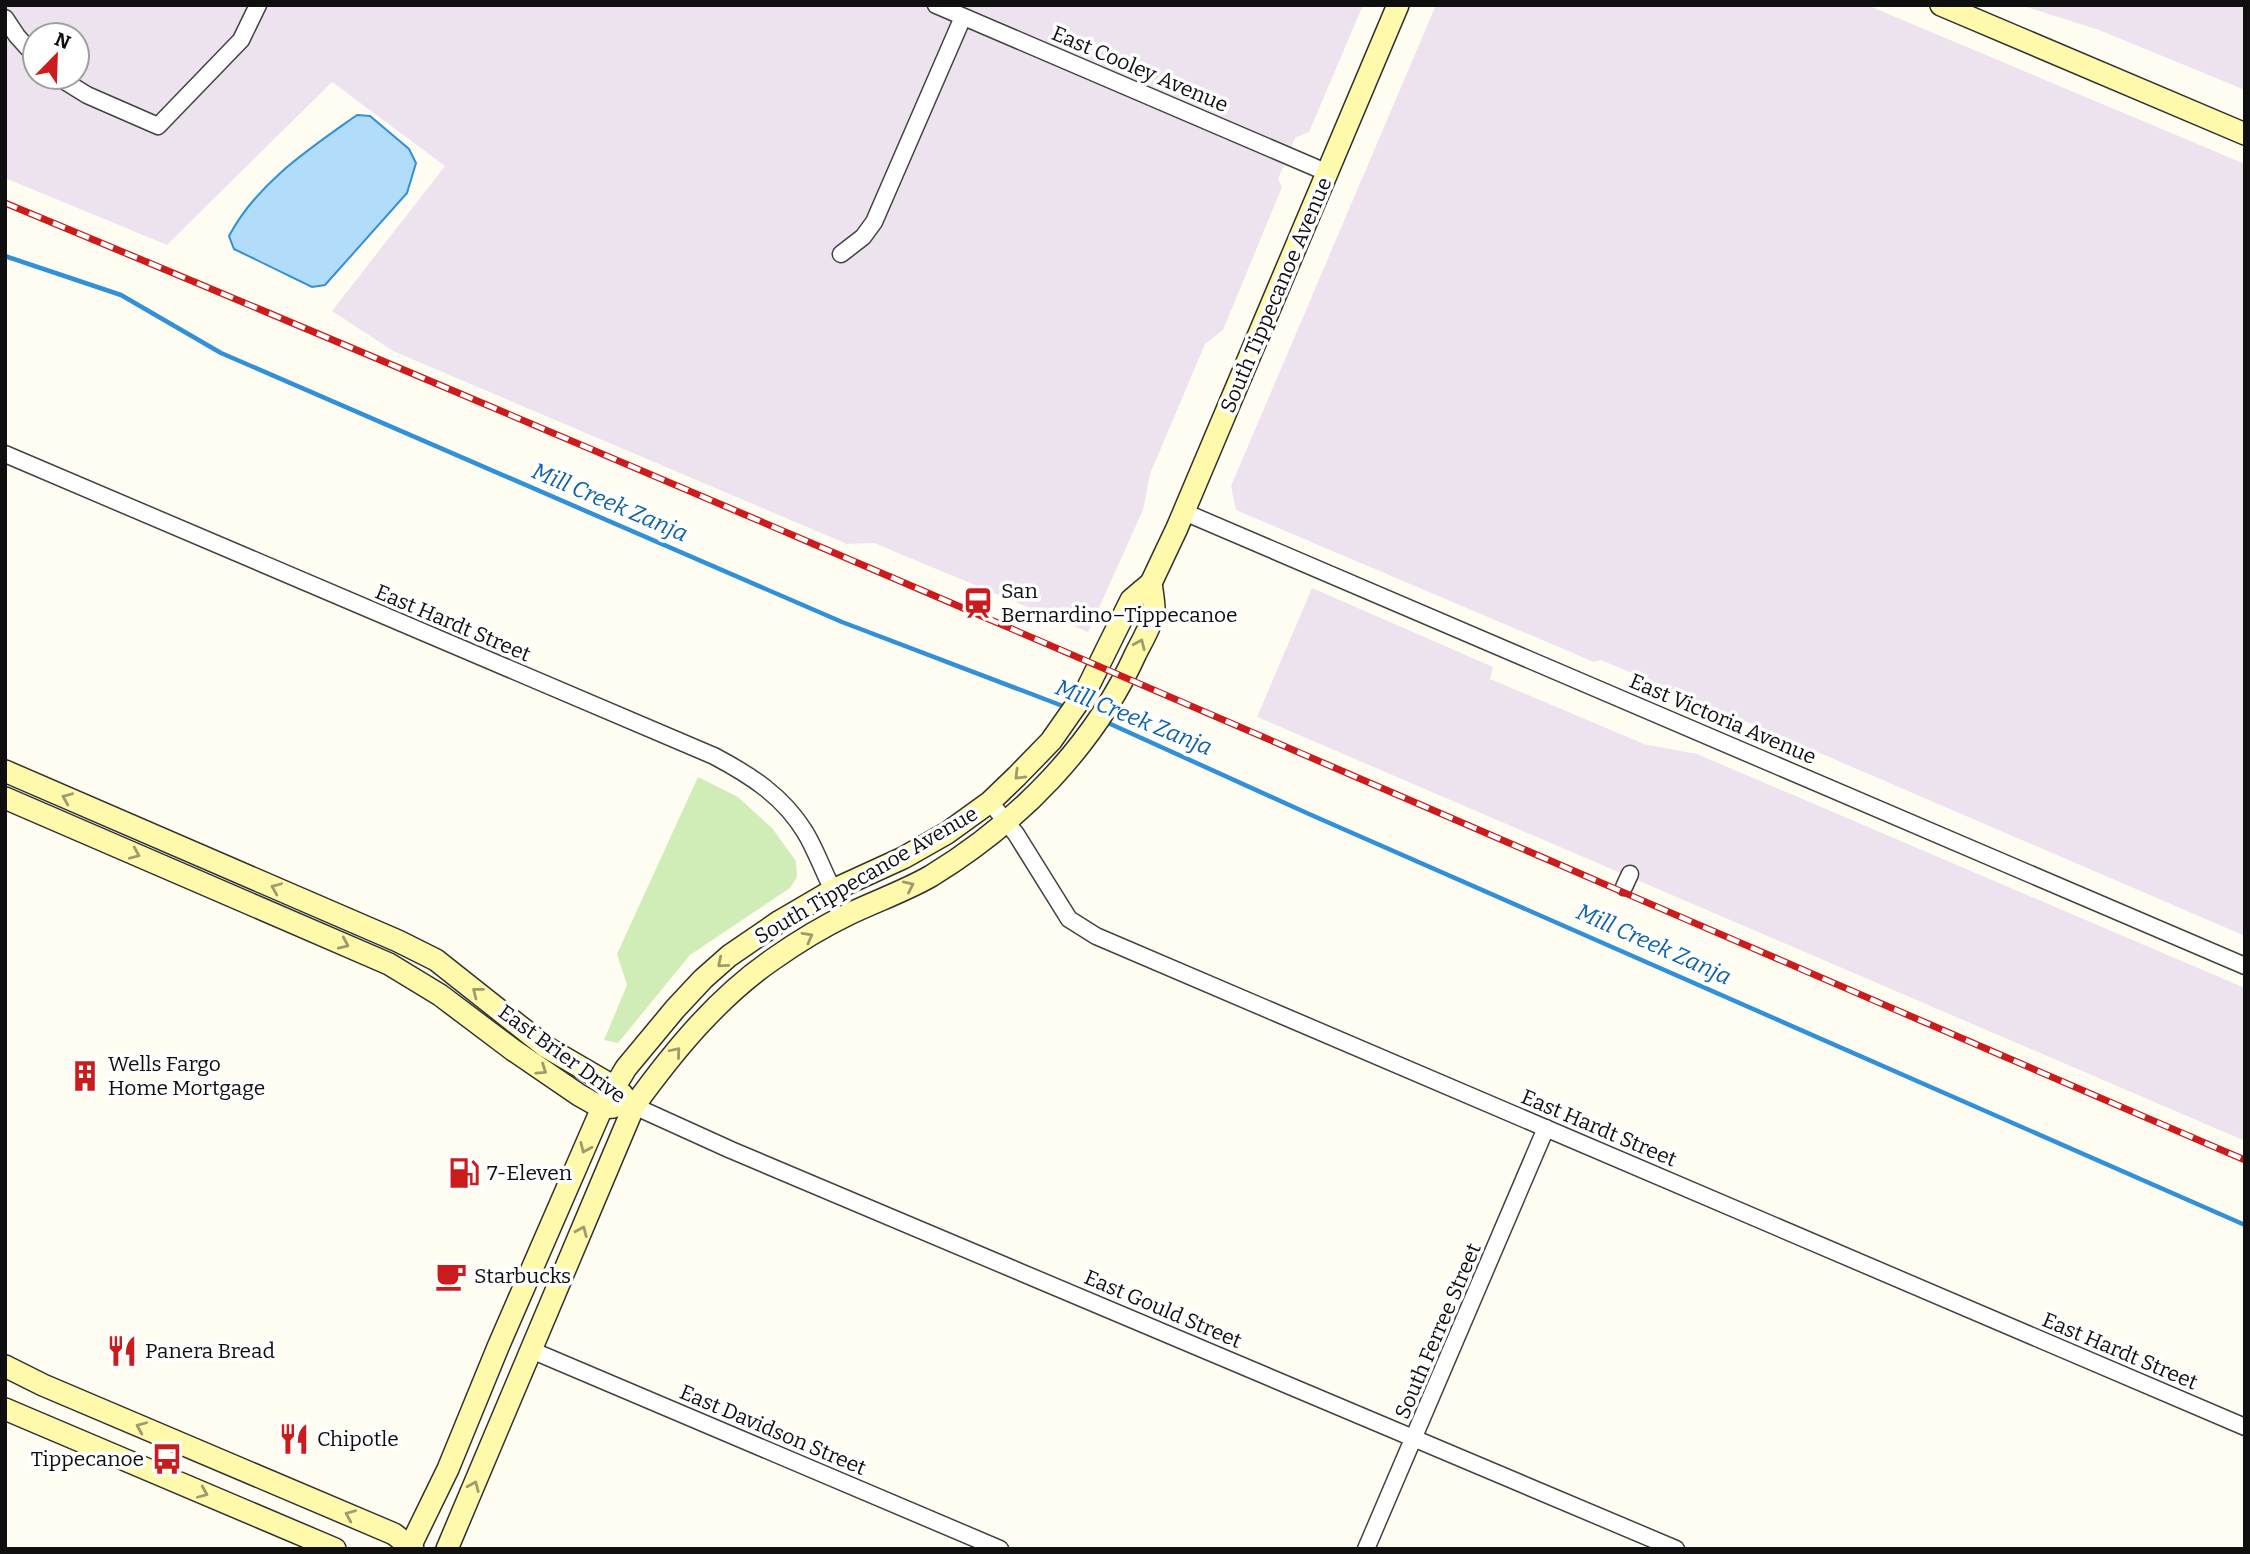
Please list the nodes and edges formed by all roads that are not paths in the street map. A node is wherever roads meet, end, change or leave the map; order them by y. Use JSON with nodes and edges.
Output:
{"nodes":[{"id":1,"x":258,"y":5,"type":"edge"},
{"id":2,"x":936,"y":5,"type":"edge"},
{"id":3,"x":1398,"y":5,"type":"edge"},
{"id":4,"x":1941,"y":5,"type":"edge"},
{"id":5,"x":963,"y":17,"type":"junction"},
{"id":6,"x":5,"y":18,"type":"edge"},
{"id":7,"x":21,"y":40,"type":"edge"},
{"id":8,"x":82,"y":91,"type":"edge"},
{"id":9,"x":2245,"y":134,"type":"edge"},
{"id":10,"x":1328,"y":173,"type":"junction"},
{"id":11,"x":841,"y":254,"type":"dead end"},
{"id":12,"x":5,"y":454,"type":"edge"},
{"id":13,"x":1184,"y":512,"type":"junction"},
{"id":14,"x":1152,"y":583,"type":"junction"},
{"id":15,"x":5,"y":771,"type":"edge"},
{"id":16,"x":5,"y":798,"type":"edge"},
{"id":17,"x":990,"y":802,"type":"junction"},
{"id":18,"x":1006,"y":822,"type":"junction"},
{"id":19,"x":834,"y":890,"type":"junction"},
{"id":20,"x":847,"y":915,"type":"junction"},
{"id":21,"x":2245,"y":966,"type":"edge"},
{"id":22,"x":614,"y":1086,"type":"junction"},
{"id":23,"x":634,"y":1106,"type":"junction"},
{"id":24,"x":602,"y":1108,"type":"junction"},
{"id":25,"x":1546,"y":1128,"type":"junction"},
{"id":26,"x":531,"y":1350,"type":"junction"},
{"id":27,"x":5,"y":1366,"type":"edge"},
{"id":28,"x":5,"y":1409,"type":"edge"},
{"id":29,"x":2245,"y":1427,"type":"edge"},
{"id":30,"x":1415,"y":1439,"type":"junction"},
{"id":31,"x":411,"y":1548,"type":"edge"},
{"id":32,"x":335,"y":1549,"type":"edge"},
{"id":33,"x":447,"y":1549,"type":"edge"},
{"id":34,"x":1000,"y":1549,"type":"edge"},
{"id":35,"x":1366,"y":1549,"type":"edge"},
{"id":36,"x":1676,"y":1549,"type":"edge"}],
"edges":[{"from":1,"to":8,"type":"street"},
{"from":2,"to":5,"type":"street","name":"East Cooley Avenue"},
{"from":3,"to":10,"type":"main road","name":"South Tippecanoe Avenue"},
{"from":4,"to":9,"type":"main road"},
{"from":5,"to":10,"type":"street","name":"East Cooley Avenue"},
{"from":5,"to":11,"type":"street"},
{"from":6,"to":7,"type":"street"},
{"from":10,"to":13,"type":"main road","name":"South Tippecanoe Avenue"},
{"from":12,"to":19,"type":"street","name":"East Hardt Street"},
{"from":13,"to":14,"type":"main road","name":"South Tippecanoe Avenue"},
{"from":13,"to":21,"type":"street","name":"East Victoria Avenue"},
{"from":14,"to":17,"type":"main road","name":"South Tippecanoe Avenue","one_way":true},
{"from":18,"to":14,"type":"main road","name":"South Tippecanoe Avenue","one_way":true},
{"from":22,"to":15,"type":"main road","name":"East Brier Drive","one_way":true},
{"from":16,"to":24,"type":"main road","name":"East Brier Drive","one_way":true},
{"from":17,"to":18,"type":"street","name":"East Hardt Street"},
{"from":17,"to":19,"type":"main road","name":"South Tippecanoe Avenue"},
{"from":20,"to":18,"type":"main road","name":"South Tippecanoe Avenue","one_way":true},
{"from":18,"to":25,"type":"street","name":"East Hardt Street"},
{"from":19,"to":20,"type":"main road"},
{"from":19,"to":22,"type":"main road","name":"South Tippecanoe Avenue","one_way":true},
{"from":23,"to":20,"type":"main road","name":"South Tippecanoe Avenue","one_way":true},
{"from":22,"to":23,"type":"main road","name":"East Brier Drive"},
{"from":22,"to":24,"type":"main road","name":"South Tippecanoe Avenue"},
{"from":23,"to":24,"type":"main road","name":"East Brier Drive"},
{"from":26,"to":23,"type":"main road","name":"South Tippecanoe Avenue","one_way":true},
{"from":23,"to":30,"type":"street","name":"East Gould Street"},
{"from":24,"to":31,"type":"main road","name":"South Tippecanoe Avenue","one_way":true},
{"from":25,"to":29,"type":"street","name":"East Hardt Street"},
{"from":25,"to":30,"type":"street","name":"South Ferree Street"},
{"from":33,"to":26,"type":"main road","name":"South Tippecanoe Avenue","one_way":true},
{"from":26,"to":34,"type":"street","name":"East Davidson Street"},
{"from":31,"to":27,"type":"main road","one_way":true},
{"from":28,"to":32,"type":"main road","one_way":true},
{"from":30,"to":35,"type":"street","name":"South Ferree Street"},
{"from":30,"to":36,"type":"street","name":"East Gould Street"}]}
